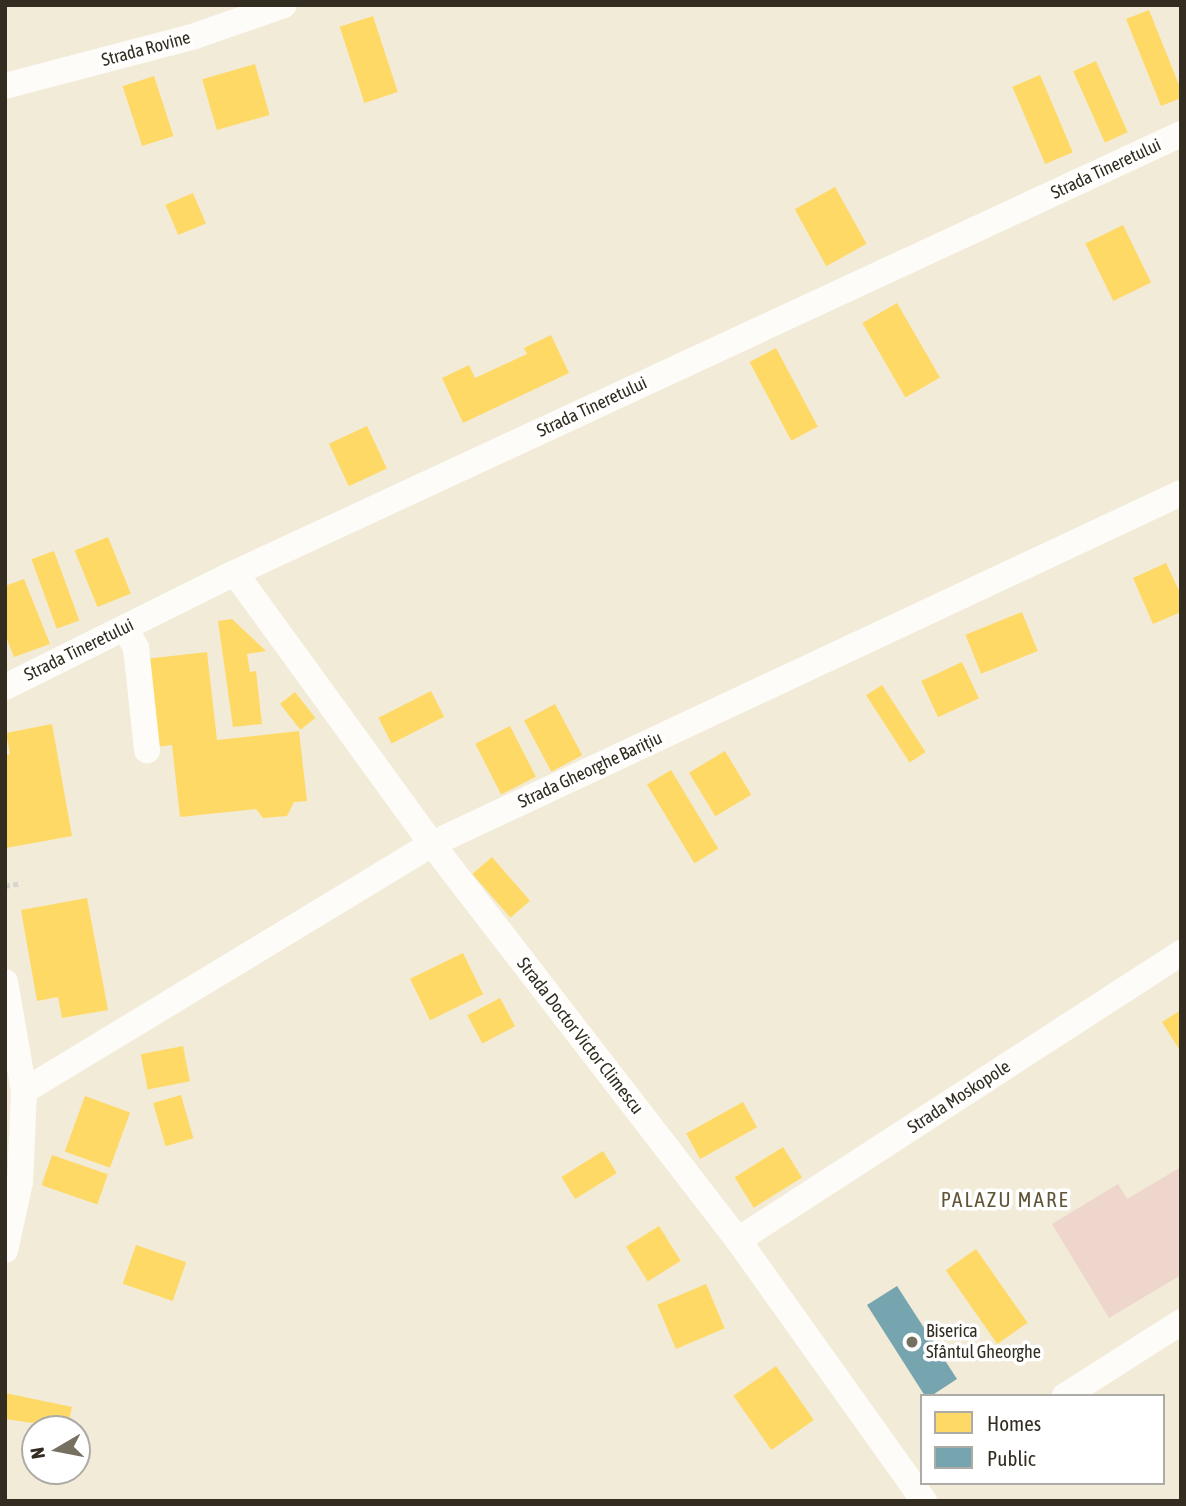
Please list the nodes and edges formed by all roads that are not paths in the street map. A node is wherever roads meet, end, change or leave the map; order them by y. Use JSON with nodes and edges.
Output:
{"nodes":[{"id":1,"x":284,"y":5,"type":"edge"},
{"id":2,"x":5,"y":86,"type":"edge"},
{"id":3,"x":1181,"y":134,"type":"edge"},
{"id":4,"x":1181,"y":493,"type":"edge"},
{"id":5,"x":235,"y":573,"type":"junction"},
{"id":6,"x":125,"y":628,"type":"junction"},
{"id":7,"x":5,"y":687,"type":"edge"},
{"id":8,"x":148,"y":750,"type":"dead end"},
{"id":9,"x":432,"y":844,"type":"junction"},
{"id":10,"x":1181,"y":953,"type":"edge"},
{"id":11,"x":5,"y":982,"type":"edge"},
{"id":12,"x":24,"y":1091,"type":"junction"},
{"id":13,"x":738,"y":1240,"type":"junction"},
{"id":14,"x":5,"y":1250,"type":"edge"},
{"id":15,"x":1181,"y":1322,"type":"edge"},
{"id":16,"x":1068,"y":1394,"type":"edge"},
{"id":17,"x":923,"y":1491,"type":"edge"}],
"edges":[{"from":1,"to":2,"type":"street","name":"Strada Rovine"},
{"from":3,"to":5,"type":"street","name":"Strada Tineretului"},
{"from":4,"to":9,"type":"street","name":"Strada Gheorghe Barițiu"},
{"from":5,"to":6,"type":"street","name":"Strada Tineretului"},
{"from":5,"to":9,"type":"street","name":"Strada Doctor Victor Climescu"},
{"from":6,"to":7,"type":"street","name":"Strada Tineretului"},
{"from":6,"to":8,"type":"street"},
{"from":9,"to":12,"type":"street","name":"Strada Gheorghe Barițiu"},
{"from":9,"to":13,"type":"street","name":"Strada Doctor Victor Climescu"},
{"from":10,"to":13,"type":"street","name":"Strada Moskopole"},
{"from":11,"to":12,"type":"street"},
{"from":12,"to":14,"type":"street"},
{"from":13,"to":17,"type":"street","name":"Strada Doctor Victor Climescu"},
{"from":15,"to":16,"type":"street"}]}
